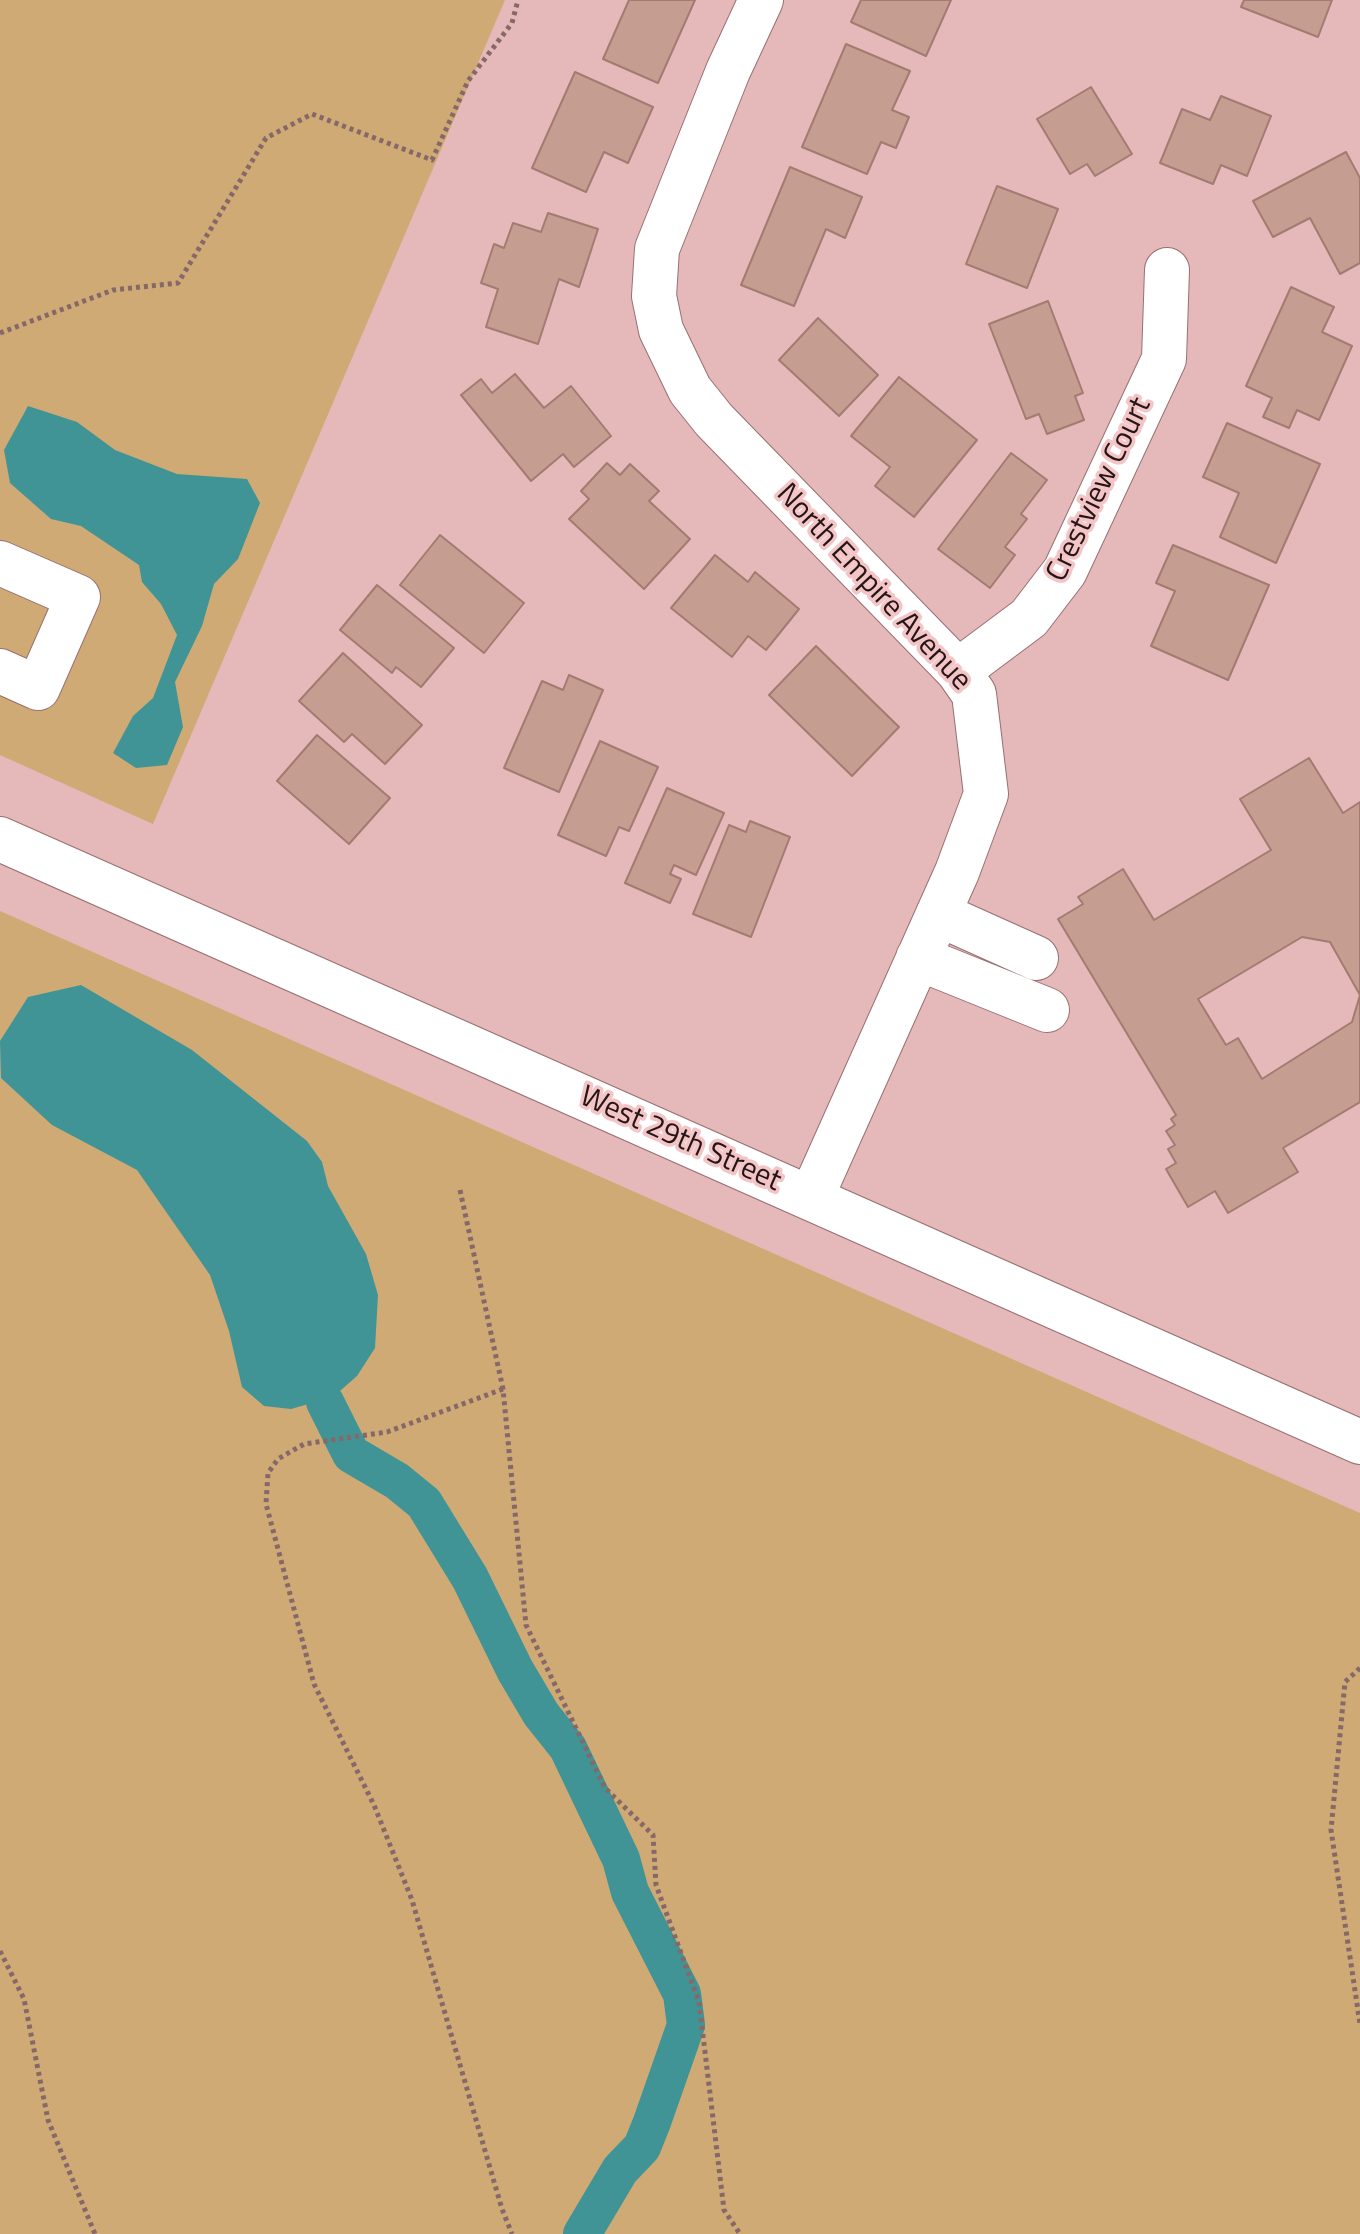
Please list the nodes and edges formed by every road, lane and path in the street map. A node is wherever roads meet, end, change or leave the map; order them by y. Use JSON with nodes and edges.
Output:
{"nodes":[{"id":1,"x":518,"y":0,"type":"edge"},
{"id":2,"x":761,"y":0,"type":"edge"},
{"id":3,"x":1167,"y":270,"type":"dead end"},
{"id":4,"x":0,"y":333,"type":"edge"},
{"id":5,"x":0,"y":563,"type":"edge"},
{"id":6,"x":0,"y":671,"type":"edge"},
{"id":7,"x":958,"y":671,"type":"junction"},
{"id":8,"x":0,"y":839,"type":"edge"},
{"id":9,"x":938,"y":914,"type":"junction"},
{"id":10,"x":918,"y":958,"type":"junction"},
{"id":11,"x":1036,"y":958,"type":"dead end"},
{"id":12,"x":1047,"y":1010,"type":"dead end"},
{"id":13,"x":460,"y":1190,"type":"dead end"},
{"id":14,"x":811,"y":1198,"type":"junction"},
{"id":15,"x":503,"y":1389,"type":"junction"},
{"id":16,"x":1360,"y":1442,"type":"edge"},
{"id":17,"x":1360,"y":1668,"type":"edge"},
{"id":18,"x":0,"y":1951,"type":"edge"},
{"id":19,"x":1360,"y":2024,"type":"edge"},
{"id":20,"x":95,"y":2234,"type":"edge"},
{"id":21,"x":512,"y":2234,"type":"edge"},
{"id":22,"x":740,"y":2234,"type":"edge"}],
"edges":[{"from":1,"to":4,"type":"path"},
{"from":2,"to":7,"type":"street","name":"North Empire Avenue"},
{"from":3,"to":7,"type":"street","name":"Crestview Court"},
{"from":5,"to":6,"type":"street"},
{"from":7,"to":9,"type":"street","name":"North Empire Avenue"},
{"from":8,"to":14,"type":"street","name":"West 29th Street"},
{"from":9,"to":10,"type":"street","name":"North Empire Avenue"},
{"from":9,"to":11,"type":"street"},
{"from":10,"to":12,"type":"street"},
{"from":10,"to":14,"type":"street","name":"North Empire Avenue"},
{"from":13,"to":15,"type":"path"},
{"from":14,"to":16,"type":"street","name":"West 29th Street"},
{"from":15,"to":21,"type":"path"},
{"from":15,"to":22,"type":"path"},
{"from":17,"to":19,"type":"path"},
{"from":18,"to":20,"type":"path"}]}
